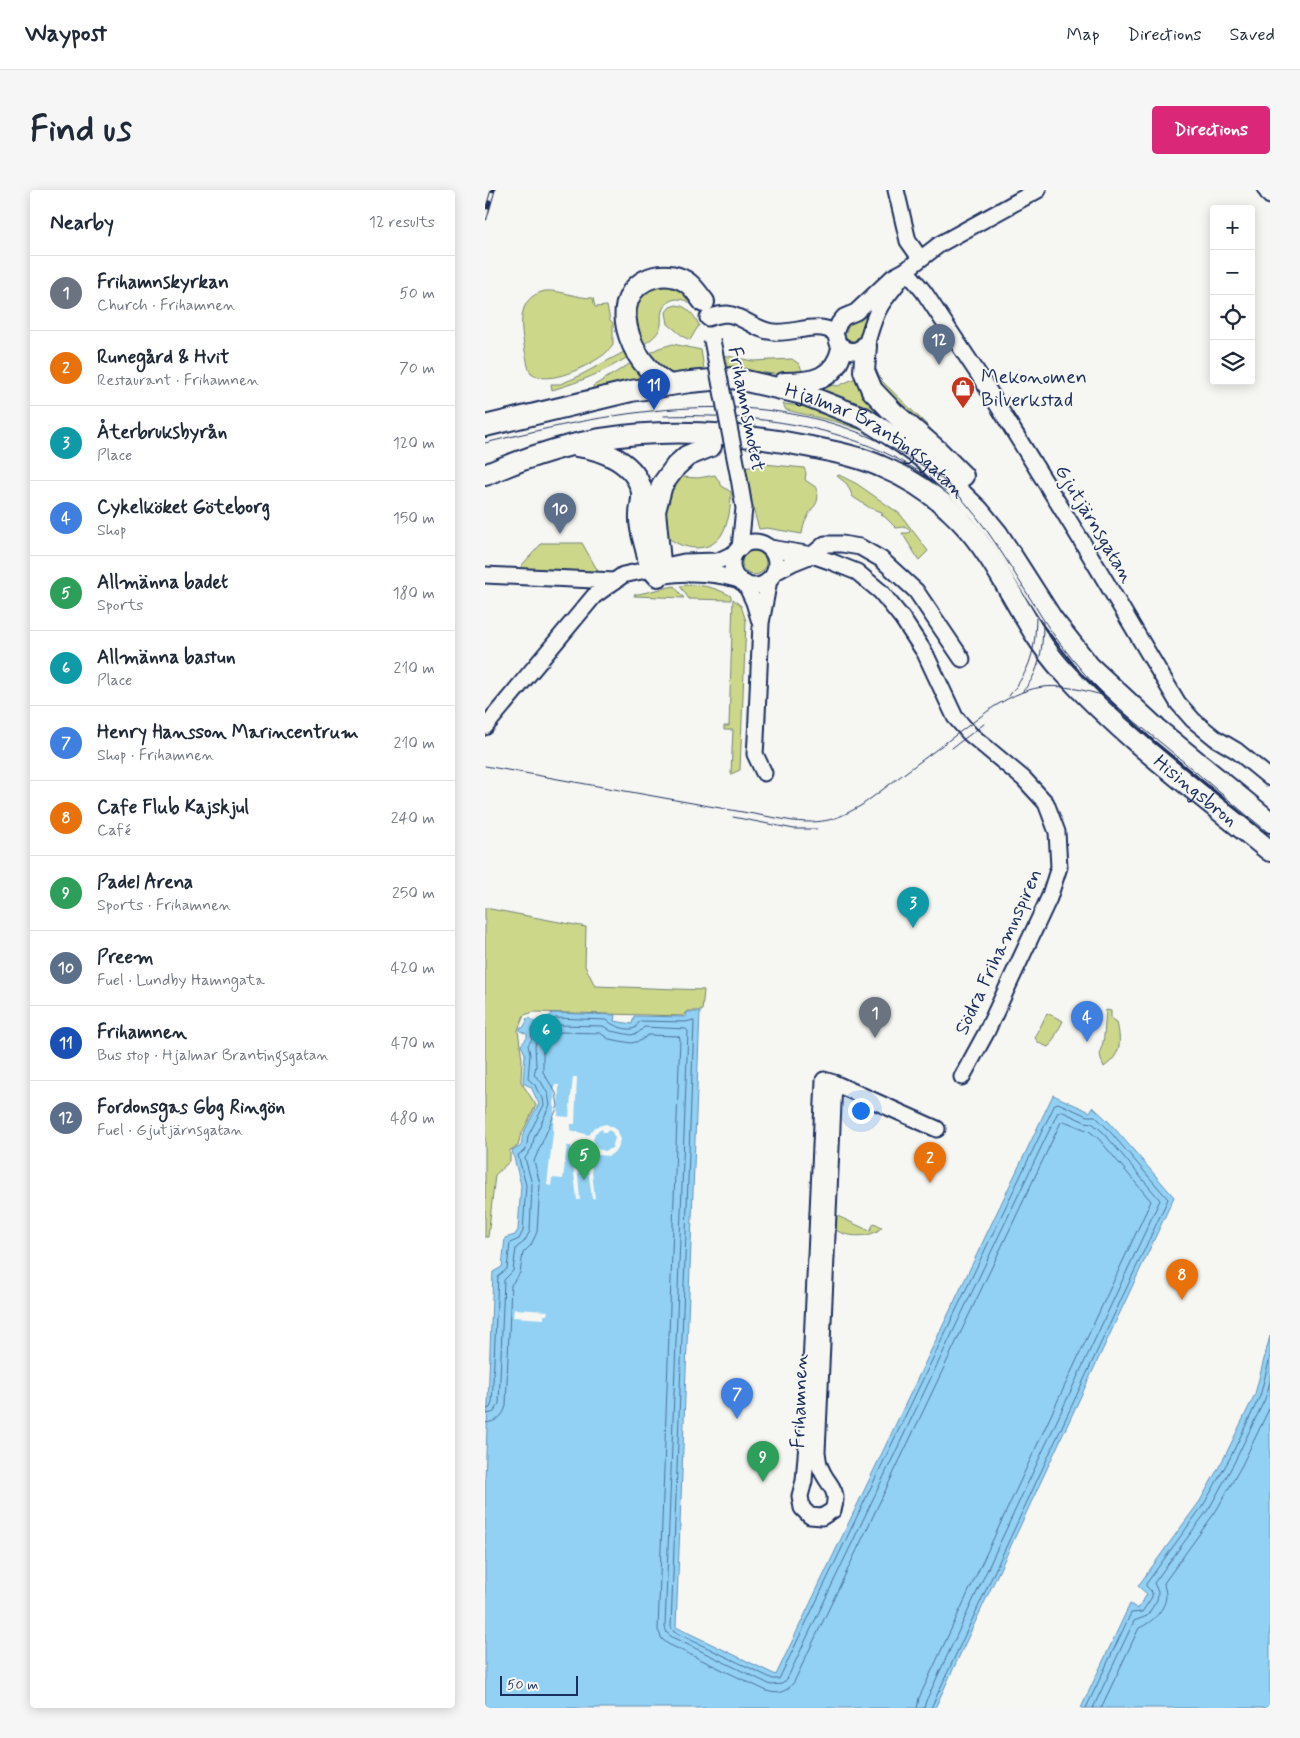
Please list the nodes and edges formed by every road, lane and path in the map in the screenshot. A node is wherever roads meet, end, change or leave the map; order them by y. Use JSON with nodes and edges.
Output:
{"nodes":[{"id":1,"x":897,"y":190,"type":"edge"},
{"id":2,"x":1037,"y":190,"type":"edge"},
{"id":3,"x":1267,"y":190,"type":"edge"},
{"id":4,"x":1270,"y":196,"type":"edge"},
{"id":5,"x":920,"y":258,"type":"junction"},
{"id":6,"x":906,"y":270,"type":"junction"},
{"id":7,"x":706,"y":310,"type":"junction"},
{"id":8,"x":839,"y":341,"type":"junction"},
{"id":9,"x":866,"y":346,"type":"junction"},
{"id":10,"x":764,"y":384,"type":"junction"},
{"id":11,"x":669,"y":385,"type":"junction"},
{"id":12,"x":489,"y":423,"type":"edge"},
{"id":13,"x":570,"y":446,"type":"junction"},
{"id":14,"x":711,"y":446,"type":"junction"},
{"id":15,"x":598,"y":450,"type":"junction"},
{"id":16,"x":485,"y":475,"type":"edge"},
{"id":17,"x":744,"y":508,"type":"junction"},
{"id":18,"x":997,"y":534,"type":"junction"},
{"id":19,"x":657,"y":541,"type":"junction"},
{"id":20,"x":767,"y":546,"type":"junction"},
{"id":21,"x":737,"y":551,"type":"junction"},
{"id":22,"x":812,"y":555,"type":"junction"},
{"id":23,"x":684,"y":562,"type":"junction"},
{"id":24,"x":656,"y":570,"type":"junction"},
{"id":25,"x":485,"y":575,"type":"edge"},
{"id":26,"x":772,"y":576,"type":"junction"},
{"id":27,"x":614,"y":581,"type":"junction"},
{"id":28,"x":742,"y":581,"type":"junction"},
{"id":29,"x":761,"y":624,"type":"junction"},
{"id":30,"x":1035,"y":633,"type":"junction"},
{"id":31,"x":963,"y":659,"type":"dead end"},
{"id":32,"x":485,"y":727,"type":"edge"},
{"id":33,"x":1158,"y":730,"type":"joint"},
{"id":34,"x":1145,"y":749,"type":"joint"},
{"id":35,"x":764,"y":773,"type":"dead end"},
{"id":36,"x":1270,"y":778,"type":"edge"},
{"id":37,"x":1270,"y":822,"type":"edge"},
{"id":38,"x":1270,"y":851,"type":"edge"},
{"id":39,"x":962,"y":1077,"type":"dead end"},
{"id":40,"x":834,"y":1083,"type":"junction"},
{"id":41,"x":937,"y":1129,"type":"dead end"}],
"edges":[{"from":1,"to":5,"type":"street"},
{"from":2,"to":5,"type":"street"},
{"from":3,"to":4,"type":"street"},
{"from":5,"to":6,"type":"street"},
{"from":6,"to":8,"type":"street"},
{"from":6,"to":9,"type":"street"},
{"from":6,"to":36,"type":"street","name":"Gjutjärnsgatan"},
{"from":7,"to":8,"type":"street","name":"Frihamnsmotet"},
{"from":7,"to":11,"type":"main road"},
{"from":7,"to":17,"type":"street","name":"Frihamnsmotet","bridge":true},
{"from":8,"to":9,"type":"street","name":"Frihamnsmotet"},
{"from":8,"to":10,"type":"main road"},
{"from":9,"to":18,"type":"main road"},
{"from":10,"to":11,"type":"main road","name":"Hjalmar Brantingsgatan"},
{"from":10,"to":18,"type":"main road","name":"Hjalmar Brantingsgatan"},
{"from":11,"to":12,"type":"main road","name":"Hjalmar Brantingsgatan"},
{"from":13,"to":15,"type":"main road"},
{"from":13,"to":16,"type":"main road","name":"Hjalmar Brantingsgatan"},
{"from":13,"to":30,"type":"main road","name":"Hjalmar Brantingsgatan"},
{"from":14,"to":15,"type":"main road"},
{"from":14,"to":19,"type":"main road"},
{"from":14,"to":30,"type":"main road"},
{"from":15,"to":24,"type":"main road"},
{"from":17,"to":20,"type":"street","name":"Frihamnsmotet"},
{"from":17,"to":21,"type":"street","name":"Frihamnsmotet"},
{"from":18,"to":33,"type":"main road","name":"Hjalmar Brantingsgatan"},
{"from":19,"to":23,"type":"street"},
{"from":19,"to":24,"type":"main road"},
{"from":20,"to":21,"type":"street"},
{"from":20,"to":22,"type":"street"},
{"from":20,"to":26,"type":"street"},
{"from":21,"to":23,"type":"street"},
{"from":21,"to":28,"type":"street"},
{"from":22,"to":26,"type":"street"},
{"from":22,"to":31,"type":"street"},
{"from":22,"to":39,"type":"street","name":"Södra Frihamnspiren"},
{"from":23,"to":24,"type":"street"},
{"from":24,"to":27,"type":"street"},
{"from":24,"to":28,"type":"street"},
{"from":25,"to":27,"type":"street"},
{"from":26,"to":28,"type":"street"},
{"from":26,"to":29,"type":"street"},
{"from":27,"to":32,"type":"street"},
{"from":28,"to":29,"type":"street"},
{"from":29,"to":35,"type":"street"},
{"from":30,"to":34,"type":"main road","name":"Hjalmar Brantingsgatan"},
{"from":33,"to":37,"type":"main road","name":"Hisingsbron"},
{"from":34,"to":38,"type":"main road","name":"Hisingsbron"},
{"from":40,"to":40,"type":"street","name":"Frihamnen"},
{"from":40,"to":41,"type":"street"}]}
